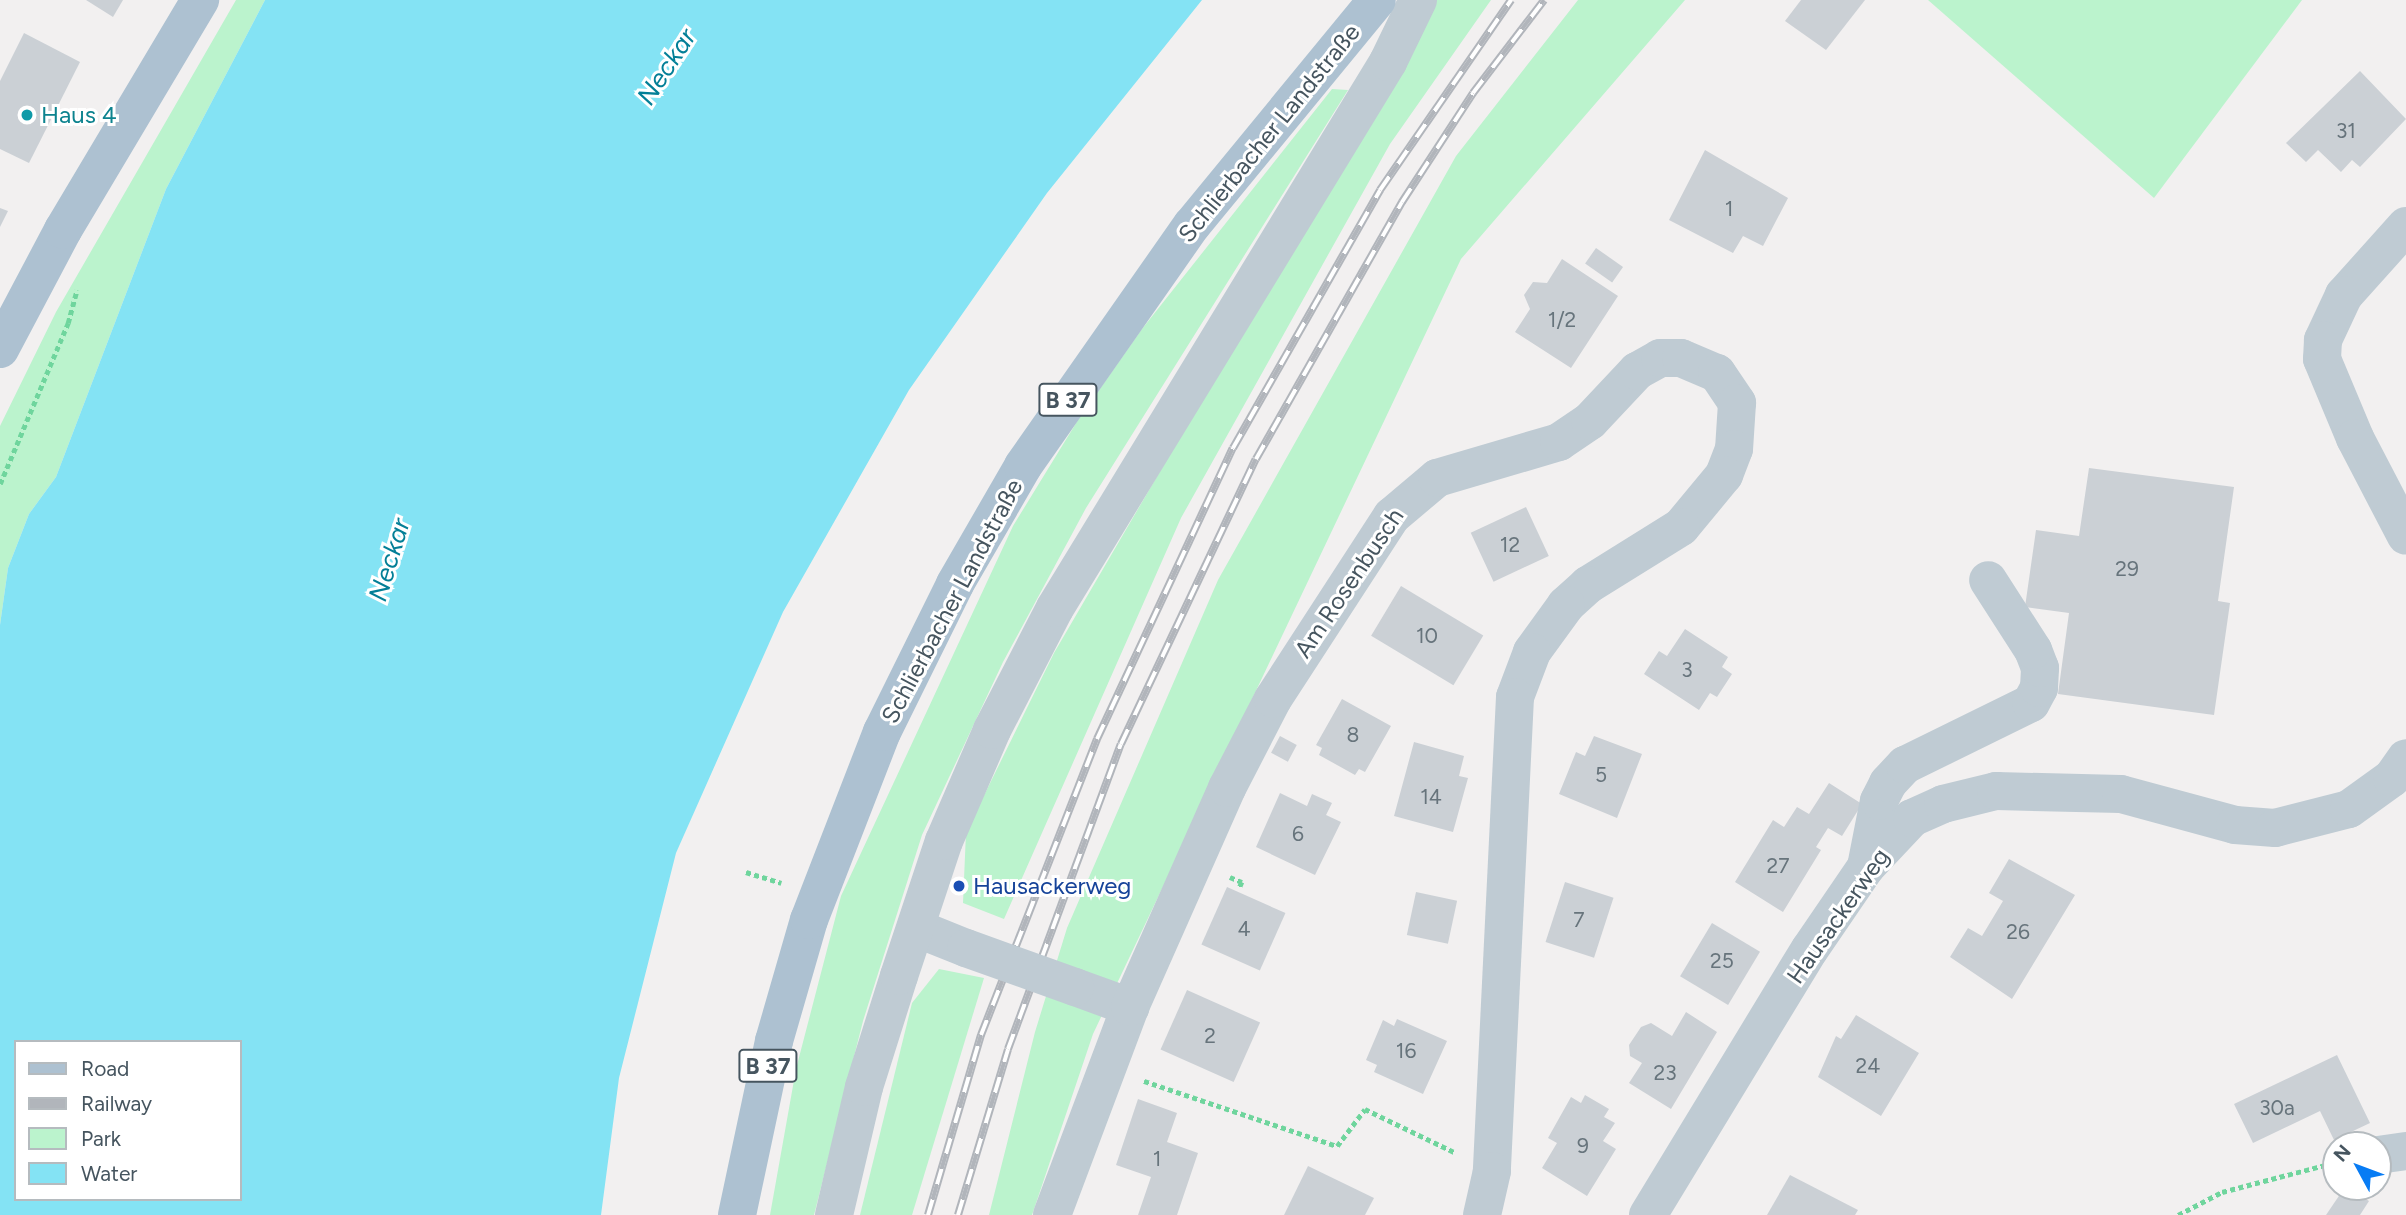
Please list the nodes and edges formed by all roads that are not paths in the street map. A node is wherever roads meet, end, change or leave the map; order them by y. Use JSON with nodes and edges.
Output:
{"nodes":[{"id":1,"x":200,"y":0,"type":"edge"},
{"id":2,"x":1377,"y":0,"type":"edge"},
{"id":3,"x":1418,"y":0,"type":"edge"},
{"id":4,"x":2406,"y":226,"type":"edge"},
{"id":5,"x":0,"y":349,"type":"edge"},
{"id":6,"x":2406,"y":536,"type":"edge"},
{"id":7,"x":1989,"y":580,"type":"dead end"},
{"id":8,"x":2406,"y":758,"type":"edge"},
{"id":9,"x":1867,"y":867,"type":"junction"},
{"id":10,"x":916,"y":928,"type":"junction"},
{"id":11,"x":1130,"y":1007,"type":"junction"},
{"id":12,"x":737,"y":1215,"type":"edge"},
{"id":13,"x":834,"y":1215,"type":"edge"},
{"id":14,"x":1052,"y":1215,"type":"edge"},
{"id":15,"x":1482,"y":1215,"type":"edge"},
{"id":16,"x":1648,"y":1215,"type":"edge"}],
"edges":[{"from":1,"to":5,"type":"main road"},
{"from":2,"to":12,"type":"main road","name":"Schlierbacher Landstraße","number":"B 37"},
{"from":3,"to":10,"type":"street"},
{"from":4,"to":6,"type":"street"},
{"from":7,"to":9,"type":"street"},
{"from":8,"to":9,"type":"street","name":"Hausackerweg"},
{"from":9,"to":16,"type":"street","name":"Hausackerweg"},
{"from":10,"to":11,"type":"street","bridge":true},
{"from":10,"to":13,"type":"street"},
{"from":11,"to":14,"type":"street"},
{"from":11,"to":15,"type":"street","name":"Am Rosenbusch"}]}
